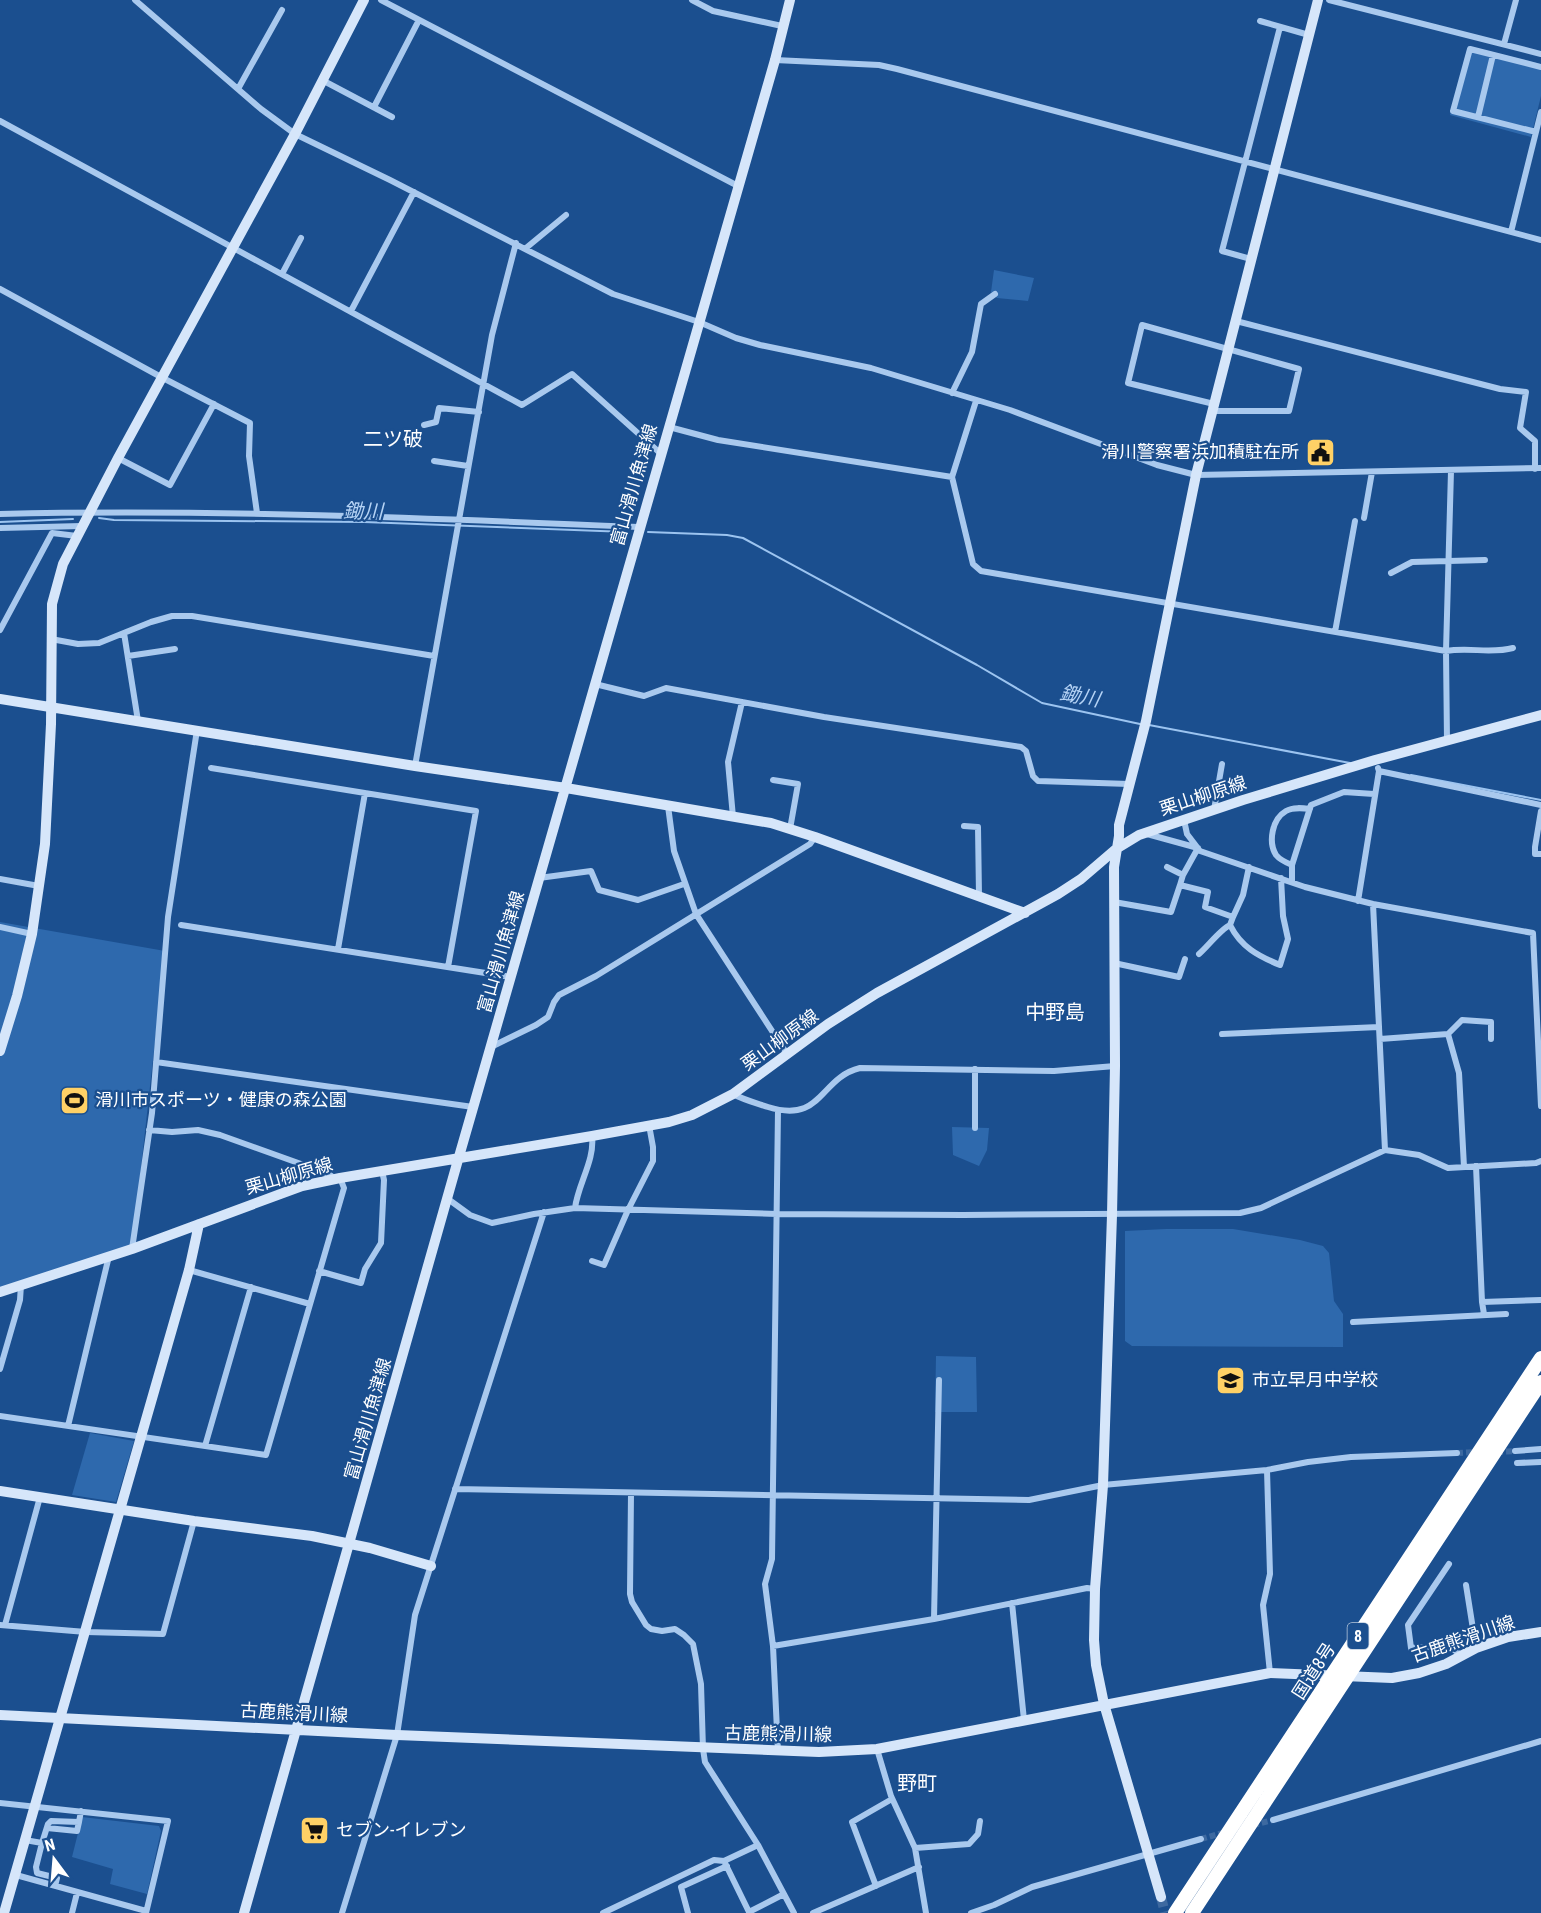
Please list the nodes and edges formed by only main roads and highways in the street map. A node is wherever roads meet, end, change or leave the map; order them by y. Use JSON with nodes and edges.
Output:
{"nodes":[{"id":1,"x":1541,"y":1358,"type":"edge"},
{"id":2,"x":1541,"y":1382,"type":"edge"},
{"id":3,"x":1175,"y":1913,"type":"edge"},
{"id":4,"x":1192,"y":1913,"type":"edge"}],
"edges":[{"from":1,"to":3,"type":"highway","name":"国道8号","number":"8"},
{"from":2,"to":4,"type":"highway","name":"国道8号","number":"8"}]}
